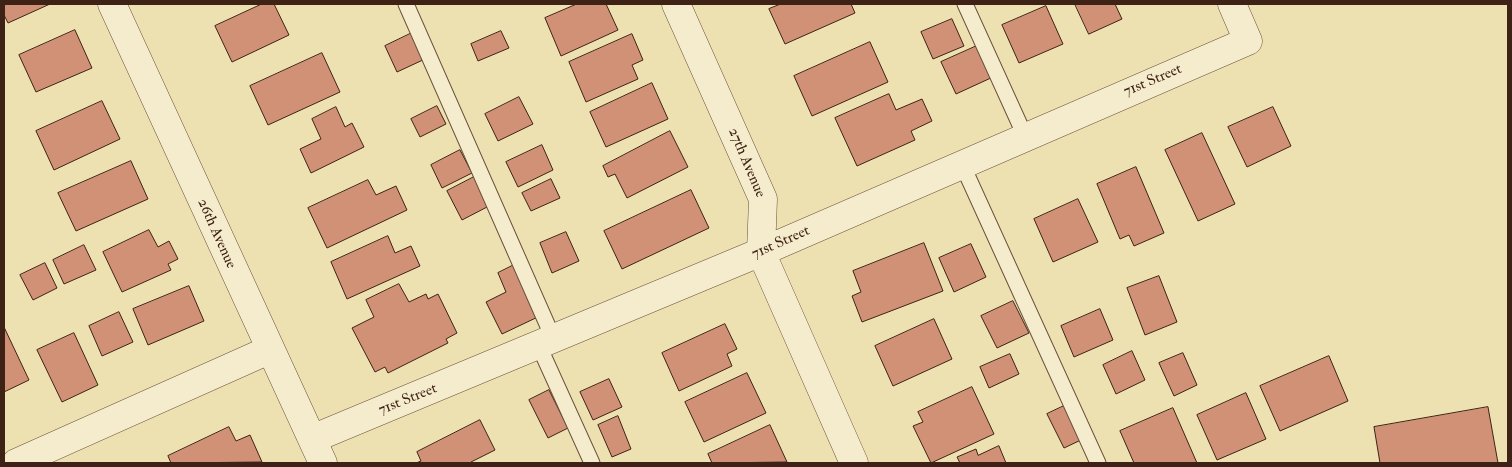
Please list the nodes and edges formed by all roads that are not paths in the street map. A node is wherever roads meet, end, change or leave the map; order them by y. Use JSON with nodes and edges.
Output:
{"nodes":[{"id":1,"x":112,"y":4,"type":"edge"},
{"id":2,"x":406,"y":4,"type":"edge"},
{"id":3,"x":676,"y":4,"type":"edge"},
{"id":4,"x":965,"y":4,"type":"edge"},
{"id":5,"x":1232,"y":4,"type":"edge"},
{"id":6,"x":1025,"y":136,"type":"junction"},
{"id":7,"x":962,"y":164,"type":"junction"},
{"id":8,"x":761,"y":252,"type":"junction"},
{"id":9,"x":546,"y":343,"type":"junction"},
{"id":10,"x":270,"y":350,"type":"junction"},
{"id":11,"x":317,"y":451,"type":"edge"},
{"id":12,"x":16,"y":463,"type":"edge"},
{"id":13,"x":592,"y":463,"type":"edge"},
{"id":14,"x":854,"y":463,"type":"edge"},
{"id":15,"x":1098,"y":463,"type":"edge"}],
"edges":[{"from":1,"to":10,"type":"street","name":"26th Avenue"},
{"from":2,"to":9,"type":"lane"},
{"from":3,"to":8,"type":"street","name":"27th Avenue"},
{"from":4,"to":6,"type":"lane"},
{"from":5,"to":6,"type":"street","name":"71st Street"},
{"from":6,"to":7,"type":"street","name":"71st Street"},
{"from":7,"to":8,"type":"street","name":"71st Street"},
{"from":7,"to":15,"type":"lane"},
{"from":8,"to":9,"type":"street","name":"71st Street"},
{"from":8,"to":14,"type":"street","name":"27th Avenue"},
{"from":9,"to":11,"type":"street","name":"71st Street"},
{"from":9,"to":13,"type":"lane"},
{"from":10,"to":11,"type":"street","name":"26th Avenue"},
{"from":10,"to":12,"type":"street"}]}
